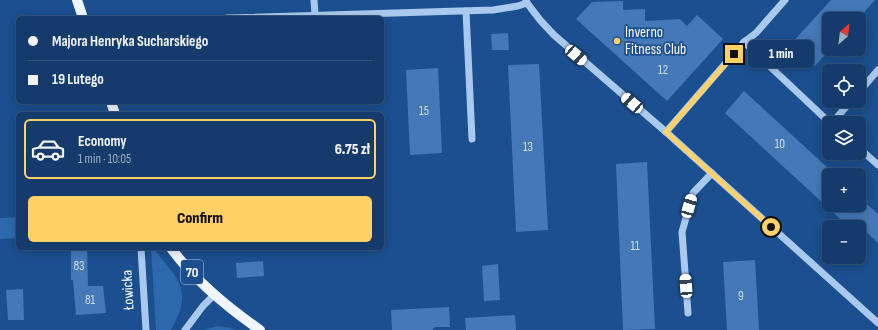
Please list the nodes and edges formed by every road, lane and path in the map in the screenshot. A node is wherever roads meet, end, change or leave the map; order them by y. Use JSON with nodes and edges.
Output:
{"nodes":[{"id":1,"x":77,"y":0,"type":"edge"},
{"id":2,"x":314,"y":0,"type":"edge"},
{"id":3,"x":785,"y":0,"type":"edge"},
{"id":4,"x":526,"y":1,"type":"edge"},
{"id":5,"x":466,"y":11,"type":"junction"},
{"id":6,"x":315,"y":15,"type":"junction"},
{"id":7,"x":82,"y":16,"type":"edge"},
{"id":8,"x":280,"y":16,"type":"edge"},
{"id":9,"x":744,"y":42,"type":"junction"},
{"id":10,"x":878,"y":70,"type":"edge"},
{"id":11,"x":866,"y":84,"type":"edge"},
{"id":12,"x":845,"y":108,"type":"edge"},
{"id":13,"x":823,"y":116,"type":"edge"},
{"id":14,"x":837,"y":116,"type":"edge"},
{"id":15,"x":666,"y":132,"type":"junction"},
{"id":16,"x":472,"y":139,"type":"dead end"},
{"id":17,"x":866,"y":154,"type":"edge"},
{"id":18,"x":878,"y":165,"type":"edge"},
{"id":19,"x":712,"y":173,"type":"junction"},
{"id":20,"x":141,"y":250,"type":"edge"},
{"id":21,"x":173,"y":250,"type":"edge"},
{"id":22,"x":214,"y":294,"type":"junction"},
{"id":23,"x":688,"y":313,"type":"dead end"},
{"id":24,"x":878,"y":323,"type":"edge"},
{"id":25,"x":146,"y":330,"type":"edge"},
{"id":26,"x":186,"y":330,"type":"edge"},
{"id":27,"x":260,"y":330,"type":"edge"}],
"edges":[{"from":1,"to":7,"type":"main road"},
{"from":2,"to":6,"type":"street"},
{"from":3,"to":9,"type":"street"},
{"from":4,"to":5,"type":"street"},
{"from":4,"to":15,"type":"street"},
{"from":5,"to":6,"type":"street"},
{"from":5,"to":16,"type":"street"},
{"from":6,"to":8,"type":"street"},
{"from":9,"to":13,"type":"street"},
{"from":9,"to":15,"type":"street"},
{"from":10,"to":11,"type":"street"},
{"from":12,"to":14,"type":"street"},
{"from":15,"to":19,"type":"street"},
{"from":17,"to":18,"type":"street"},
{"from":19,"to":23,"type":"street"},
{"from":19,"to":24,"type":"street"},
{"from":20,"to":25,"type":"street","name":"Łowicka"},
{"from":21,"to":22,"type":"main road","number":"70"},
{"from":22,"to":26,"type":"street"},
{"from":22,"to":27,"type":"main road","number":"70"}]}
